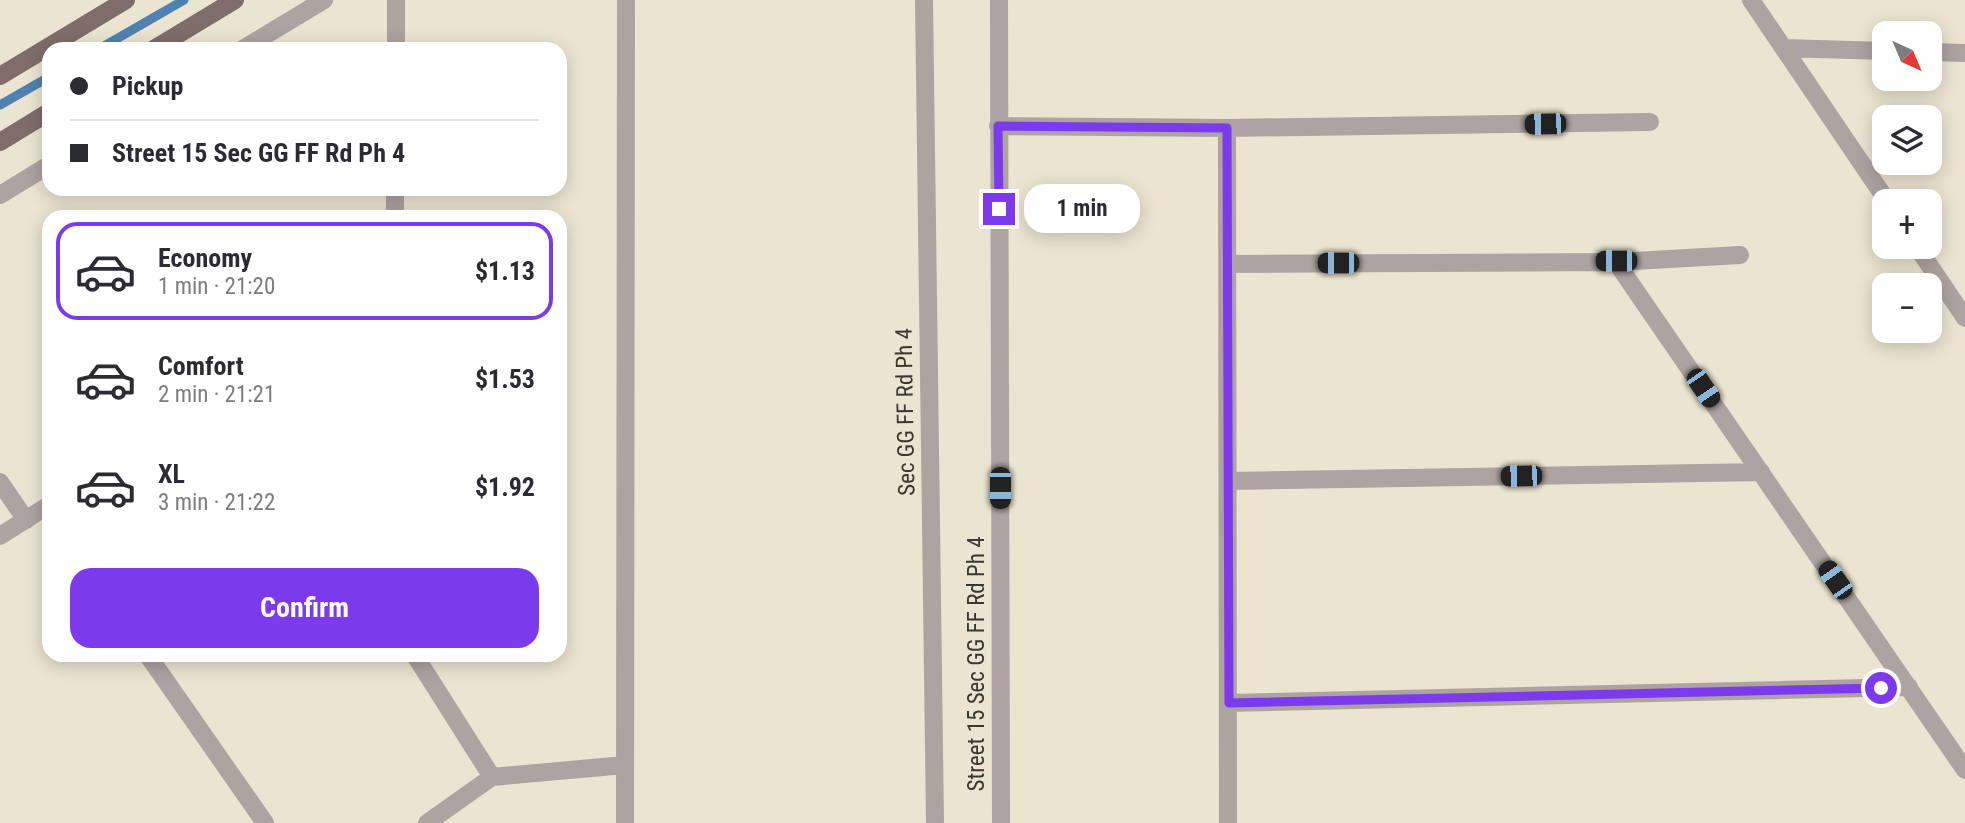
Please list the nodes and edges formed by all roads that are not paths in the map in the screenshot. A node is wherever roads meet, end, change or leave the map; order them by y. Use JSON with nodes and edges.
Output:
{"nodes":[{"id":1,"x":126,"y":0,"type":"edge"},
{"id":2,"x":235,"y":0,"type":"edge"},
{"id":3,"x":324,"y":0,"type":"edge"},
{"id":4,"x":396,"y":0,"type":"edge"},
{"id":5,"x":626,"y":0,"type":"edge"},
{"id":6,"x":924,"y":0,"type":"edge"},
{"id":7,"x":999,"y":0,"type":"edge"},
{"id":8,"x":1751,"y":0,"type":"edge"},
{"id":9,"x":55,"y":42,"type":"edge"},
{"id":10,"x":166,"y":42,"type":"edge"},
{"id":11,"x":255,"y":42,"type":"edge"},
{"id":12,"x":396,"y":42,"type":"edge"},
{"id":13,"x":1784,"y":48,"type":"junction"},
{"id":14,"x":42,"y":50,"type":"edge"},
{"id":15,"x":1872,"y":51,"type":"edge"},
{"id":16,"x":1942,"y":52,"type":"edge"},
{"id":17,"x":1965,"y":53,"type":"edge"},
{"id":18,"x":0,"y":75,"type":"edge"},
{"id":19,"x":42,"y":117,"type":"edge"},
{"id":20,"x":1650,"y":122,"type":"dead end"},
{"id":21,"x":998,"y":126,"type":"junction"},
{"id":22,"x":1227,"y":128,"type":"junction"},
{"id":23,"x":0,"y":142,"type":"edge"},
{"id":24,"x":42,"y":169,"type":"edge"},
{"id":25,"x":1879,"y":189,"type":"edge"},
{"id":26,"x":0,"y":195,"type":"edge"},
{"id":27,"x":1740,"y":255,"type":"dead end"},
{"id":28,"x":1925,"y":259,"type":"edge"},
{"id":29,"x":1616,"y":261,"type":"junction"},
{"id":30,"x":1227,"y":264,"type":"junction"},
{"id":31,"x":1965,"y":318,"type":"edge"},
{"id":32,"x":1761,"y":472,"type":"junction"},
{"id":33,"x":1228,"y":481,"type":"junction"},
{"id":34,"x":0,"y":482,"type":"edge"},
{"id":35,"x":42,"y":512,"type":"edge"},
{"id":36,"x":26,"y":520,"type":"junction"},
{"id":37,"x":0,"y":536,"type":"edge"},
{"id":38,"x":153,"y":662,"type":"edge"},
{"id":39,"x":419,"y":662,"type":"edge"},
{"id":40,"x":1909,"y":687,"type":"junction"},
{"id":41,"x":1229,"y":703,"type":"junction"},
{"id":42,"x":625,"y":765,"type":"junction"},
{"id":43,"x":1965,"y":770,"type":"edge"},
{"id":44,"x":492,"y":777,"type":"junction"},
{"id":45,"x":265,"y":823,"type":"edge"},
{"id":46,"x":427,"y":823,"type":"edge"},
{"id":47,"x":625,"y":823,"type":"edge"},
{"id":48,"x":935,"y":823,"type":"edge"},
{"id":49,"x":1001,"y":823,"type":"edge"},
{"id":50,"x":1228,"y":823,"type":"edge"}],
"edges":[{"from":1,"to":9,"type":"main road"},
{"from":2,"to":10,"type":"main road"},
{"from":3,"to":11,"type":"street"},
{"from":4,"to":12,"type":"street"},
{"from":5,"to":42,"type":"street"},
{"from":6,"to":48,"type":"street","name":"Sec GG FF Rd Ph 4"},
{"from":7,"to":21,"type":"street","name":"Street 15 Sec GG FF Rd Ph 4"},
{"from":8,"to":13,"type":"street"},
{"from":13,"to":15,"type":"street"},
{"from":13,"to":25,"type":"street"},
{"from":14,"to":18,"type":"main road"},
{"from":16,"to":17,"type":"street"},
{"from":19,"to":23,"type":"main road"},
{"from":20,"to":22,"type":"street"},
{"from":21,"to":22,"type":"street"},
{"from":21,"to":49,"type":"street","name":"Street 15 Sec GG FF Rd Ph 4"},
{"from":22,"to":30,"type":"street"},
{"from":24,"to":26,"type":"street"},
{"from":27,"to":29,"type":"street"},
{"from":28,"to":31,"type":"street"},
{"from":29,"to":30,"type":"street"},
{"from":29,"to":32,"type":"street"},
{"from":30,"to":33,"type":"street"},
{"from":32,"to":33,"type":"street"},
{"from":32,"to":40,"type":"street"},
{"from":33,"to":41,"type":"street"},
{"from":34,"to":36,"type":"street"},
{"from":35,"to":36,"type":"street"},
{"from":36,"to":37,"type":"street"},
{"from":38,"to":45,"type":"street"},
{"from":39,"to":44,"type":"street"},
{"from":40,"to":41,"type":"street"},
{"from":40,"to":43,"type":"street"},
{"from":41,"to":50,"type":"street"},
{"from":42,"to":44,"type":"street"},
{"from":42,"to":47,"type":"street"},
{"from":44,"to":46,"type":"street"}]}
